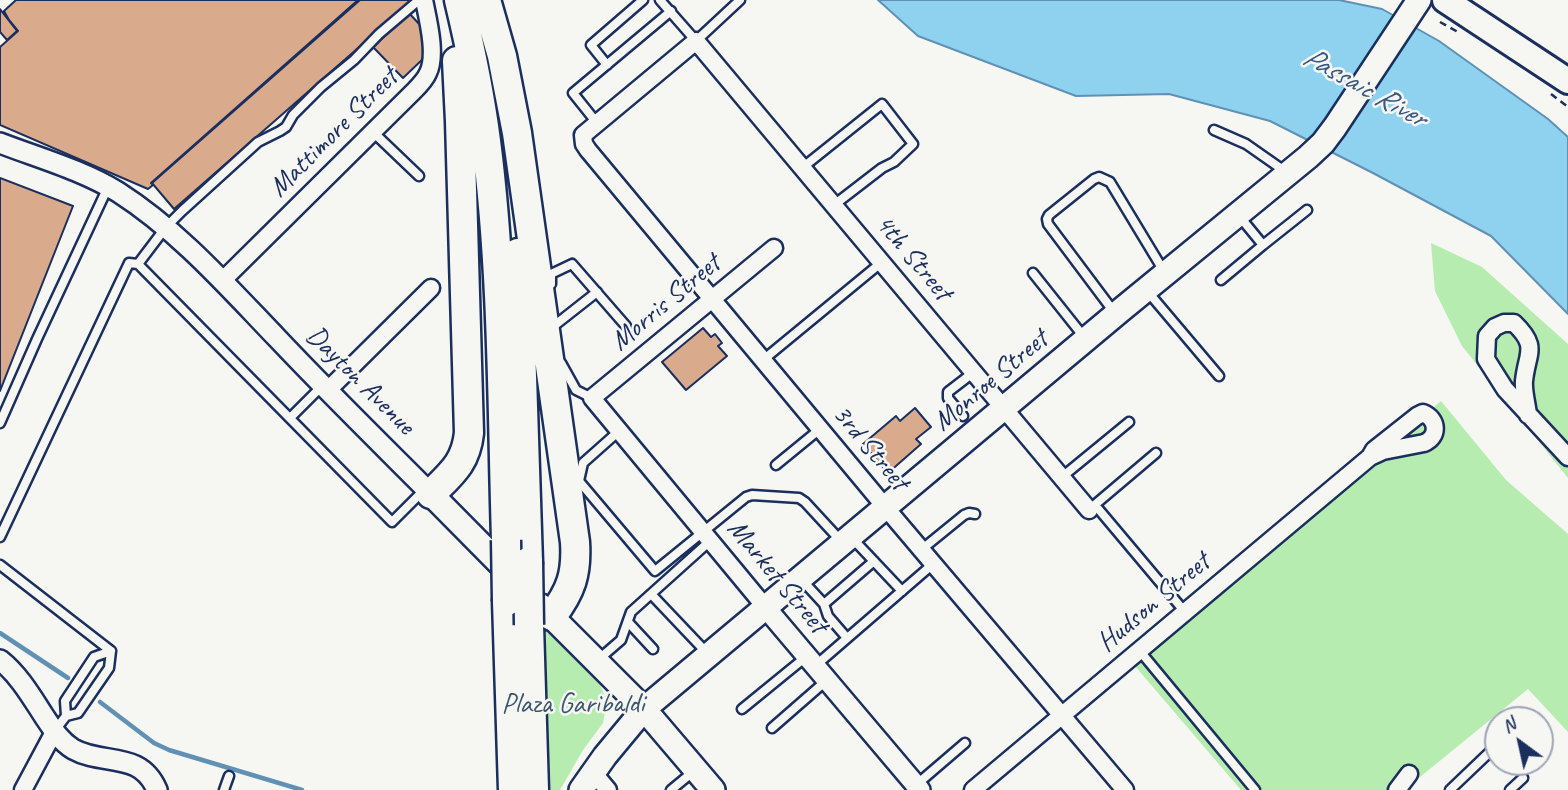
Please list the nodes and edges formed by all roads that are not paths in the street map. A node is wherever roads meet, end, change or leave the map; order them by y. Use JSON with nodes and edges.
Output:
{"nodes":[{"id":1,"x":419,"y":0,"type":"edge"},
{"id":2,"x":424,"y":0,"type":"edge"},
{"id":3,"x":447,"y":0,"type":"edge"},
{"id":4,"x":458,"y":0,"type":"edge"},
{"id":5,"x":481,"y":0,"type":"edge"},
{"id":6,"x":486,"y":0,"type":"edge"},
{"id":7,"x":643,"y":0,"type":"edge"},
{"id":8,"x":660,"y":0,"type":"edge"},
{"id":9,"x":740,"y":0,"type":"edge"},
{"id":10,"x":1445,"y":0,"type":"edge"},
{"id":11,"x":1415,"y":5,"type":"edge"},
{"id":12,"x":671,"y":11,"type":"junction"},
{"id":13,"x":696,"y":41,"type":"junction"},
{"id":14,"x":607,"y":65,"type":"junction"},
{"id":15,"x":1568,"y":81,"type":"edge"},
{"id":16,"x":597,"y":122,"type":"junction"},
{"id":17,"x":1214,"y":130,"type":"dead end"},
{"id":18,"x":373,"y":132,"type":"junction"},
{"id":19,"x":0,"y":143,"type":"edge"},
{"id":20,"x":803,"y":168,"type":"junction"},
{"id":21,"x":1288,"y":174,"type":"junction"},
{"id":22,"x":419,"y":176,"type":"dead end"},
{"id":23,"x":108,"y":187,"type":"junction"},
{"id":24,"x":834,"y":205,"type":"junction"},
{"id":25,"x":1307,"y":210,"type":"dead end"},
{"id":26,"x":1238,"y":215,"type":"junction"},
{"id":27,"x":166,"y":227,"type":"junction"},
{"id":28,"x":1263,"y":245,"type":"junction"},
{"id":29,"x":774,"y":248,"type":"dead end"},
{"id":30,"x":882,"y":262,"type":"junction"},
{"id":31,"x":138,"y":264,"type":"junction"},
{"id":32,"x":1033,"y":273,"type":"dead end"},
{"id":33,"x":1165,"y":274,"type":"junction"},
{"id":34,"x":1221,"y":279,"type":"dead end"},
{"id":35,"x":222,"y":281,"type":"junction"},
{"id":36,"x":431,"y":288,"type":"dead end"},
{"id":37,"x":551,"y":289,"type":"dead end"},
{"id":38,"x":1146,"y":290,"type":"junction"},
{"id":39,"x":597,"y":292,"type":"junction"},
{"id":40,"x":712,"y":299,"type":"junction"},
{"id":41,"x":553,"y":313,"type":"dead end"},
{"id":42,"x":1116,"y":314,"type":"junction"},
{"id":43,"x":626,"y":326,"type":"dead end"},
{"id":44,"x":1086,"y":340,"type":"junction"},
{"id":45,"x":558,"y":351,"type":"dead end"},
{"id":46,"x":763,"y":360,"type":"junction"},
{"id":47,"x":974,"y":372,"type":"junction"},
{"id":48,"x":1219,"y":376,"type":"dead end"},
{"id":49,"x":325,"y":388,"type":"junction"},
{"id":50,"x":592,"y":398,"type":"junction"},
{"id":51,"x":1005,"y":408,"type":"junction"},
{"id":52,"x":1528,"y":415,"type":"junction"},
{"id":53,"x":963,"y":416,"type":"dead end"},
{"id":54,"x":290,"y":418,"type":"junction"},
{"id":55,"x":1129,"y":422,"type":"dead end"},
{"id":56,"x":0,"y":423,"type":"edge"},
{"id":57,"x":820,"y":429,"type":"junction"},
{"id":58,"x":619,"y":431,"type":"junction"},
{"id":59,"x":1156,"y":453,"type":"dead end"},
{"id":60,"x":1370,"y":457,"type":"dead end"},
{"id":61,"x":1568,"y":457,"type":"edge"},
{"id":62,"x":776,"y":465,"type":"dead end"},
{"id":63,"x":1062,"y":477,"type":"junction"},
{"id":64,"x":428,"y":491,"type":"junction"},
{"id":65,"x":1092,"y":507,"type":"junction"},
{"id":66,"x":886,"y":508,"type":"junction"},
{"id":67,"x":975,"y":514,"type":"dead end"},
{"id":68,"x":0,"y":537,"type":"edge"},
{"id":69,"x":707,"y":537,"type":"junction"},
{"id":70,"x":847,"y":540,"type":"junction"},
{"id":71,"x":921,"y":550,"type":"junction"},
{"id":72,"x":874,"y":561,"type":"junction"},
{"id":73,"x":933,"y":564,"type":"junction"},
{"id":74,"x":0,"y":565,"type":"edge"},
{"id":75,"x":802,"y":579,"type":"junction"},
{"id":76,"x":902,"y":591,"type":"junction"},
{"id":77,"x":651,"y":594,"type":"junction"},
{"id":78,"x":824,"y":604,"type":"junction"},
{"id":79,"x":766,"y":608,"type":"junction"},
{"id":80,"x":1185,"y":612,"type":"junction"},
{"id":81,"x":540,"y":621,"type":"junction"},
{"id":82,"x":628,"y":622,"type":"junction"},
{"id":83,"x":847,"y":638,"type":"junction"},
{"id":84,"x":653,"y":649,"type":"dead end"},
{"id":85,"x":1139,"y":650,"type":"junction"},
{"id":86,"x":111,"y":651,"type":"junction"},
{"id":87,"x":709,"y":655,"type":"junction"},
{"id":88,"x":0,"y":660,"type":"edge"},
{"id":89,"x":596,"y":661,"type":"junction"},
{"id":90,"x":816,"y":667,"type":"junction"},
{"id":91,"x":644,"y":709,"type":"junction"},
{"id":92,"x":742,"y":709,"type":"dead end"},
{"id":93,"x":1061,"y":715,"type":"junction"},
{"id":94,"x":60,"y":724,"type":"junction"},
{"id":95,"x":772,"y":728,"type":"dead end"},
{"id":96,"x":965,"y":743,"type":"dead end"},
{"id":97,"x":1484,"y":757,"type":"edge"},
{"id":98,"x":696,"y":769,"type":"junction"},
{"id":99,"x":1409,"y":774,"type":"dead end"},
{"id":100,"x":229,"y":776,"type":"dead end"},
{"id":101,"x":534,"y":777,"type":"edge"},
{"id":102,"x":1523,"y":778,"type":"dead end"},
{"id":103,"x":594,"y":784,"type":"edge"},
{"id":104,"x":918,"y":788,"type":"edge"},
{"id":105,"x":23,"y":790,"type":"edge"},
{"id":106,"x":157,"y":790,"type":"edge"},
{"id":107,"x":224,"y":790,"type":"edge"},
{"id":108,"x":513,"y":790,"type":"edge"},
{"id":109,"x":671,"y":790,"type":"edge"},
{"id":110,"x":713,"y":790,"type":"edge"},
{"id":111,"x":972,"y":790,"type":"edge"},
{"id":112,"x":1125,"y":790,"type":"edge"},
{"id":113,"x":1255,"y":790,"type":"edge"},
{"id":114,"x":1399,"y":790,"type":"edge"},
{"id":115,"x":1450,"y":790,"type":"edge"},
{"id":116,"x":1510,"y":790,"type":"edge"}],
"edges":[{"from":1,"to":27,"type":"lane"},
{"from":2,"to":18,"type":"street","name":"Mattimore Street"},
{"from":3,"to":64,"type":"highway"},
{"from":4,"to":108,"type":"highway","bridge":true},
{"from":5,"to":81,"type":"highway","bridge":true},
{"from":6,"to":81,"type":"highway"},
{"from":7,"to":14,"type":"lane"},
{"from":8,"to":12,"type":"lane"},
{"from":9,"to":13,"type":"lane"},
{"from":10,"to":15,"type":"main road"},
{"from":11,"to":21,"type":"main road","name":"Monroe Street"},
{"from":12,"to":13,"type":"lane"},
{"from":12,"to":14,"type":"lane"},
{"from":13,"to":16,"type":"street"},
{"from":13,"to":20,"type":"street","name":"4th Street"},
{"from":14,"to":16,"type":"lane"},
{"from":16,"to":40,"type":"street","name":"3rd Street"},
{"from":17,"to":21,"type":"lane"},
{"from":18,"to":22,"type":"lane"},
{"from":18,"to":35,"type":"street","name":"Mattimore Street"},
{"from":19,"to":23,"type":"street","name":"Dayton Avenue"},
{"from":20,"to":24,"type":"street","name":"4th Street"},
{"from":20,"to":24,"type":"lane"},
{"from":21,"to":26,"type":"main road","name":"Monroe Street"},
{"from":23,"to":27,"type":"street","name":"Dayton Avenue"},
{"from":23,"to":56,"type":"lane"},
{"from":24,"to":30,"type":"street","name":"4th Street"},
{"from":25,"to":28,"type":"lane"},
{"from":26,"to":28,"type":"lane"},
{"from":26,"to":33,"type":"main road","name":"Monroe Street"},
{"from":27,"to":31,"type":"lane"},
{"from":27,"to":35,"type":"street","name":"Dayton Avenue"},
{"from":28,"to":34,"type":"lane"},
{"from":29,"to":40,"type":"street","name":"Morris Street"},
{"from":30,"to":46,"type":"lane"},
{"from":30,"to":47,"type":"street","name":"4th Street"},
{"from":31,"to":54,"type":"lane"},
{"from":31,"to":68,"type":"lane"},
{"from":32,"to":44,"type":"lane"},
{"from":33,"to":38,"type":"main road","name":"Monroe Street"},
{"from":33,"to":42,"type":"lane"},
{"from":35,"to":49,"type":"street","name":"Dayton Avenue"},
{"from":36,"to":49,"type":"street"},
{"from":37,"to":39,"type":"lane"},
{"from":38,"to":42,"type":"main road","name":"Monroe Street"},
{"from":38,"to":48,"type":"lane"},
{"from":39,"to":41,"type":"lane"},
{"from":39,"to":43,"type":"lane"},
{"from":40,"to":46,"type":"street","name":"3rd Street"},
{"from":40,"to":50,"type":"street","name":"Morris Street"},
{"from":42,"to":44,"type":"main road","name":"Monroe Street"},
{"from":44,"to":51,"type":"main road","name":"Monroe Street"},
{"from":45,"to":50,"type":"lane"},
{"from":46,"to":57,"type":"street","name":"3rd Street"},
{"from":47,"to":51,"type":"street","name":"4th Street"},
{"from":47,"to":53,"type":"lane"},
{"from":49,"to":54,"type":"lane"},
{"from":49,"to":64,"type":"street","name":"Dayton Avenue"},
{"from":50,"to":58,"type":"street","name":"Market Street"},
{"from":51,"to":63,"type":"street","name":"4th Street"},
{"from":51,"to":66,"type":"main road","name":"Monroe Street"},
{"from":52,"to":52,"type":"street"},
{"from":52,"to":61,"type":"street"},
{"from":54,"to":64,"type":"lane"},
{"from":55,"to":63,"type":"lane"},
{"from":57,"to":62,"type":"lane"},
{"from":57,"to":66,"type":"street","name":"3rd Street"},
{"from":58,"to":69,"type":"street","name":"Market Street"},
{"from":58,"to":69,"type":"lane"},
{"from":59,"to":65,"type":"lane"},
{"from":60,"to":80,"type":"street","name":"Hudson Street"},
{"from":63,"to":65,"type":"street","name":"4th Street"},
{"from":64,"to":81,"type":"main road","name":"Dayton Avenue"},
{"from":65,"to":80,"type":"lane"},
{"from":66,"to":70,"type":"main road","name":"Monroe Street"},
{"from":66,"to":71,"type":"street","name":"3rd Street"},
{"from":67,"to":71,"type":"lane"},
{"from":69,"to":70,"type":"lane"},
{"from":69,"to":77,"type":"lane"},
{"from":69,"to":79,"type":"street","name":"Market Street"},
{"from":70,"to":72,"type":"lane"},
{"from":70,"to":75,"type":"main road","name":"Monroe Street"},
{"from":71,"to":73,"type":"street","name":"3rd Street"},
{"from":72,"to":76,"type":"lane"},
{"from":72,"to":78,"type":"lane"},
{"from":73,"to":76,"type":"lane"},
{"from":73,"to":93,"type":"street","name":"3rd Street"},
{"from":74,"to":86,"type":"lane"},
{"from":75,"to":78,"type":"lane"},
{"from":75,"to":79,"type":"main road","name":"Monroe Street"},
{"from":76,"to":83,"type":"lane"},
{"from":77,"to":82,"type":"lane"},
{"from":77,"to":87,"type":"lane"},
{"from":78,"to":83,"type":"lane"},
{"from":79,"to":87,"type":"main road","name":"Monroe Street"},
{"from":79,"to":90,"type":"street","name":"Market Street"},
{"from":80,"to":85,"type":"street","name":"Hudson Street"},
{"from":81,"to":89,"type":"main road","name":"Dayton Avenue"},
{"from":81,"to":101,"type":"highway"},
{"from":82,"to":84,"type":"lane"},
{"from":82,"to":89,"type":"lane"},
{"from":83,"to":90,"type":"lane"},
{"from":85,"to":93,"type":"street","name":"Hudson Street"},
{"from":85,"to":113,"type":"lane"},
{"from":86,"to":94,"type":"lane"},
{"from":86,"to":94,"type":"lane"},
{"from":87,"to":91,"type":"main road","name":"Monroe Street"},
{"from":88,"to":94,"type":"street"},
{"from":89,"to":91,"type":"main road","name":"Dayton Avenue"},
{"from":90,"to":92,"type":"lane"},
{"from":90,"to":95,"type":"lane"},
{"from":90,"to":104,"type":"street","name":"Market Street"},
{"from":91,"to":98,"type":"main road","name":"Dayton Avenue"},
{"from":91,"to":103,"type":"main road","name":"Monroe Street"},
{"from":93,"to":111,"type":"street","name":"Hudson Street"},
{"from":93,"to":112,"type":"street","name":"3rd Street"},
{"from":94,"to":105,"type":"street"},
{"from":94,"to":106,"type":"street"},
{"from":96,"to":104,"type":"lane"},
{"from":97,"to":115,"type":"lane"},
{"from":98,"to":109,"type":"lane"},
{"from":98,"to":110,"type":"main road","name":"Dayton Avenue"},
{"from":99,"to":114,"type":"street"},
{"from":100,"to":107,"type":"lane"},
{"from":102,"to":116,"type":"lane"}]}
